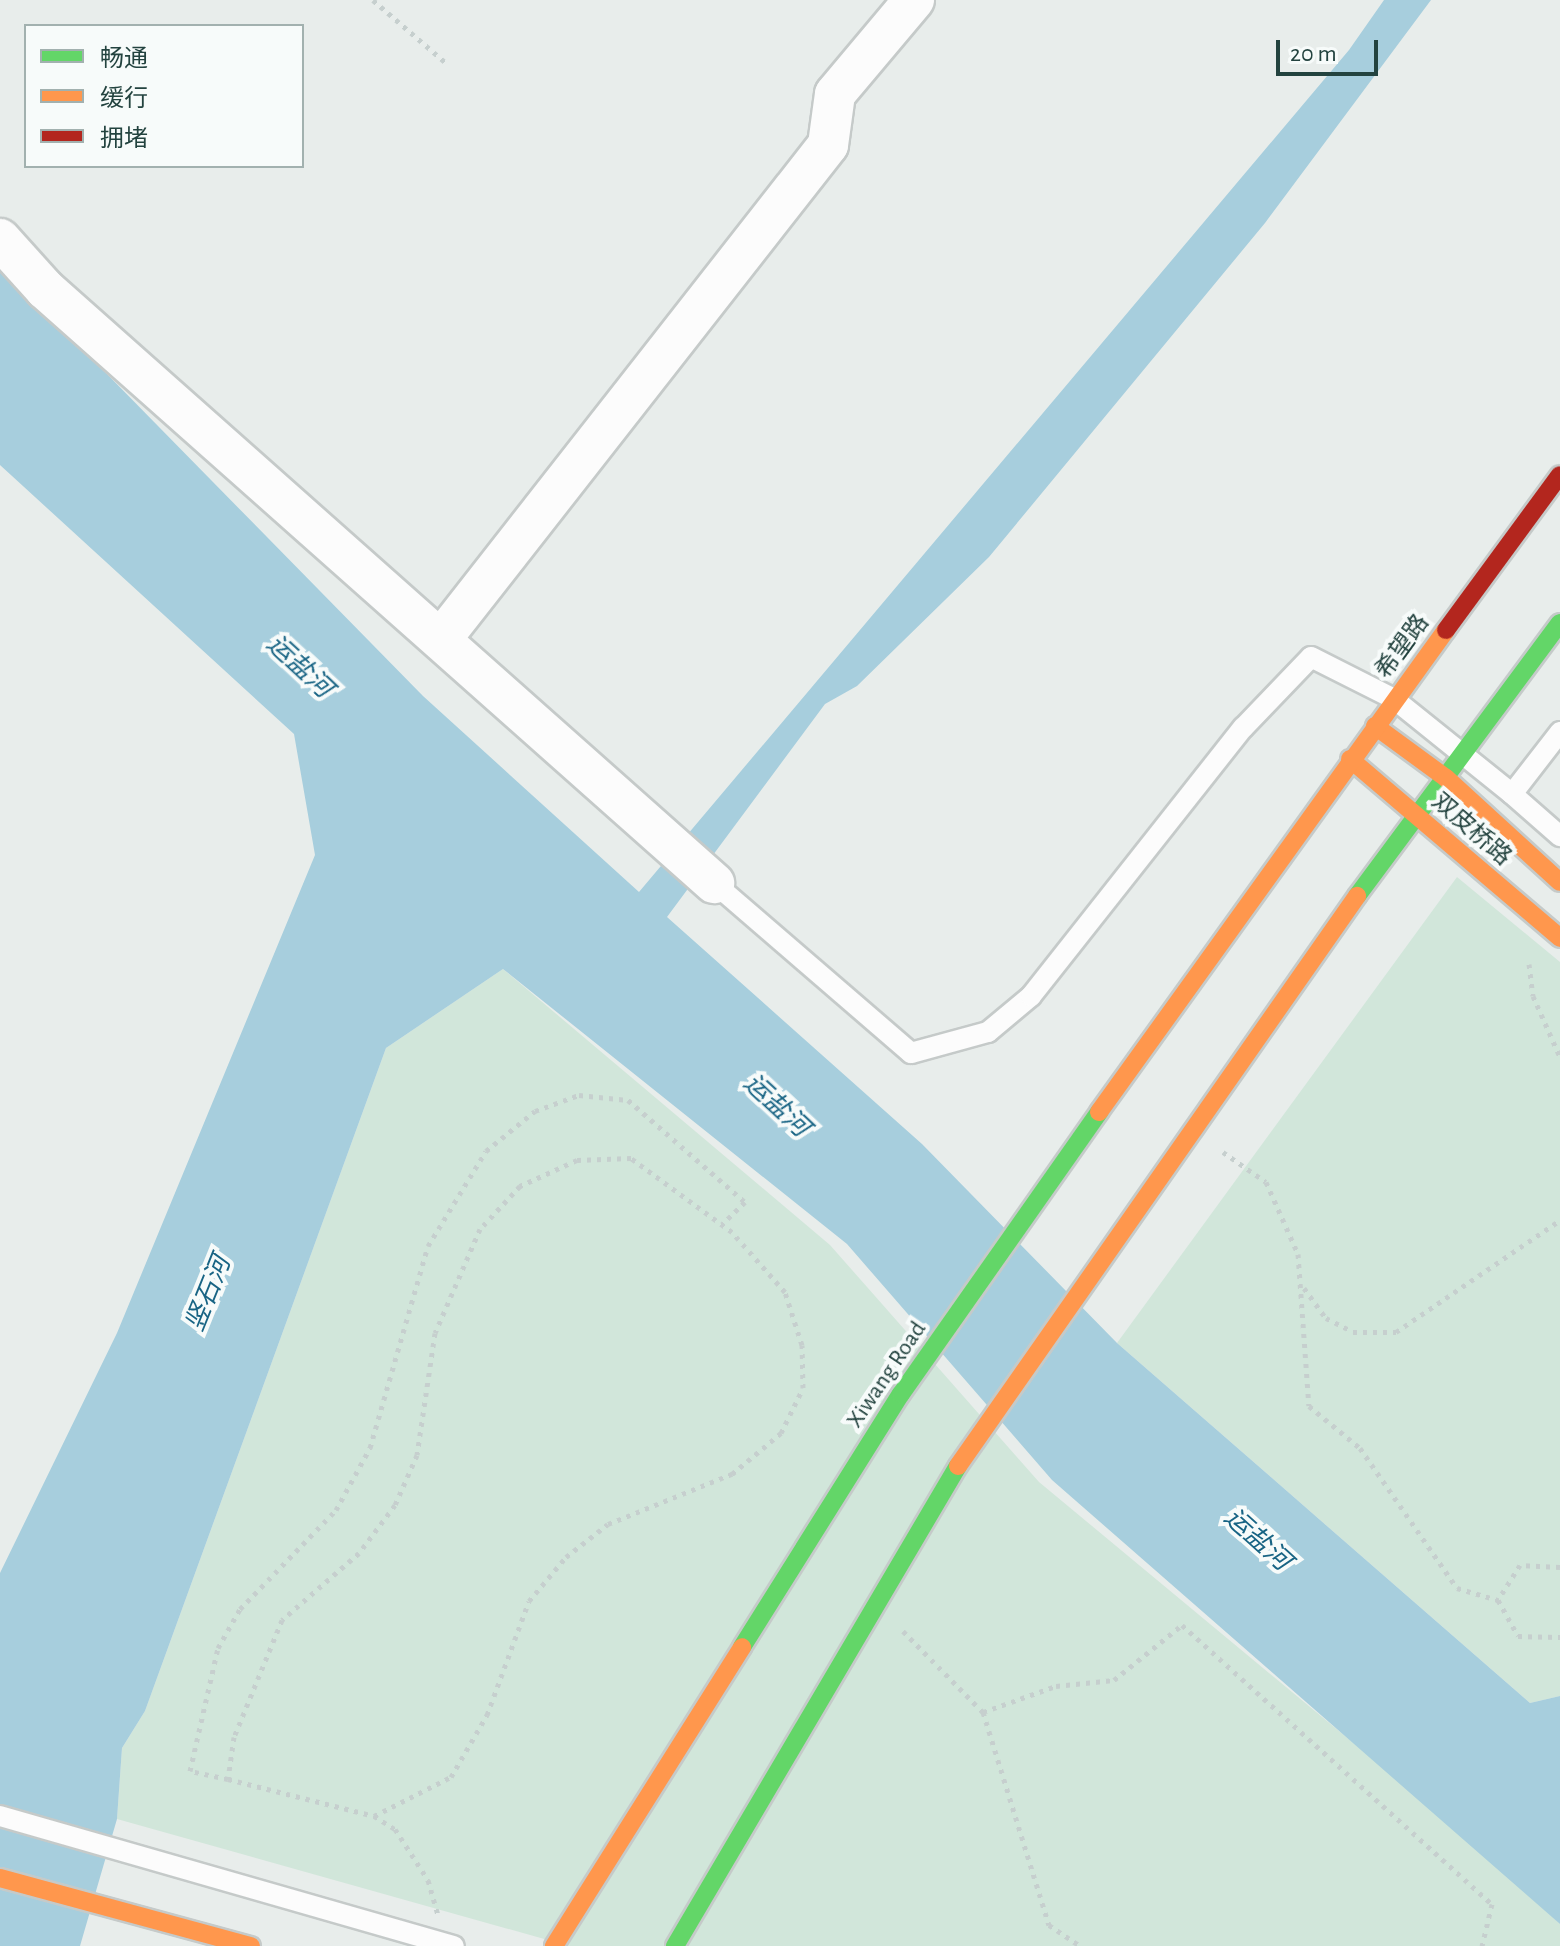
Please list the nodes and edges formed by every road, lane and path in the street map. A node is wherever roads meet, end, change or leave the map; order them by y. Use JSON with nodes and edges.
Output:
{"nodes":[{"id":1,"x":373,"y":0,"type":"edge"},
{"id":2,"x":914,"y":0,"type":"edge"},
{"id":3,"x":446,"y":63,"type":"dead end"},
{"id":4,"x":0,"y":239,"type":"edge"},
{"id":5,"x":1560,"y":475,"type":"edge"},
{"id":6,"x":1560,"y":623,"type":"edge"},
{"id":7,"x":442,"y":638,"type":"junction"},
{"id":8,"x":1394,"y":699,"type":"junction"},
{"id":9,"x":1375,"y":726,"type":"junction"},
{"id":10,"x":1560,"y":732,"type":"edge"},
{"id":11,"x":1465,"y":751,"type":"junction"},
{"id":12,"x":1350,"y":759,"type":"junction"},
{"id":13,"x":1446,"y":778,"type":"junction"},
{"id":14,"x":1512,"y":794,"type":"junction"},
{"id":15,"x":1418,"y":815,"type":"junction"},
{"id":16,"x":1560,"y":836,"type":"edge"},
{"id":17,"x":1560,"y":882,"type":"edge"},
{"id":18,"x":714,"y":883,"type":"joint"},
{"id":19,"x":1545,"y":925,"type":"junction"},
{"id":20,"x":1560,"y":938,"type":"edge"},
{"id":21,"x":1560,"y":1057,"type":"edge"},
{"id":22,"x":1191,"y":1129,"type":"junction"},
{"id":23,"x":1039,"y":1197,"type":"joint"},
{"id":24,"x":1560,"y":1220,"type":"edge"},
{"id":25,"x":722,"y":1224,"type":"junction"},
{"id":26,"x":1304,"y":1287,"type":"junction"},
{"id":27,"x":1560,"y":1567,"type":"edge"},
{"id":28,"x":1498,"y":1600,"type":"junction"},
{"id":29,"x":876,"y":1606,"type":"junction"},
{"id":30,"x":1560,"y":1637,"type":"edge"},
{"id":31,"x":983,"y":1712,"type":"junction"},
{"id":32,"x":228,"y":1779,"type":"junction"},
{"id":33,"x":0,"y":1816,"type":"edge"},
{"id":34,"x":374,"y":1816,"type":"junction"},
{"id":35,"x":0,"y":1878,"type":"edge"},
{"id":36,"x":450,"y":1945,"type":"edge"},
{"id":37,"x":251,"y":1946,"type":"edge"},
{"id":38,"x":554,"y":1946,"type":"edge"},
{"id":39,"x":675,"y":1946,"type":"edge"},
{"id":40,"x":1080,"y":1946,"type":"edge"},
{"id":41,"x":1482,"y":1946,"type":"edge"}],
"edges":[{"from":1,"to":3,"type":"path"},
{"from":2,"to":7,"type":"street"},
{"from":4,"to":7,"type":"street"},
{"from":5,"to":8,"type":"main road","name":"希望路"},
{"from":6,"to":11,"type":"main road"},
{"from":7,"to":18,"type":"street"},
{"from":8,"to":9,"type":"main road","name":"希望路"},
{"from":8,"to":11,"type":"lane"},
{"from":8,"to":18,"type":"lane"},
{"from":9,"to":12,"type":"main road","name":"希望路"},
{"from":9,"to":13,"type":"main road","name":"双皮桥路"},
{"from":10,"to":14,"type":"lane"},
{"from":11,"to":13,"type":"main road"},
{"from":11,"to":14,"type":"lane"},
{"from":12,"to":15,"type":"main road","name":"双皮桥路"},
{"from":12,"to":23,"type":"main road","name":"希望路"},
{"from":13,"to":15,"type":"main road"},
{"from":13,"to":17,"type":"main road","name":"双皮桥路"},
{"from":14,"to":16,"type":"lane"},
{"from":15,"to":19,"type":"main road","name":"双皮桥路"},
{"from":15,"to":22,"type":"main road"},
{"from":19,"to":20,"type":"main road","name":"双皮桥路"},
{"from":19,"to":21,"type":"path"},
{"from":22,"to":26,"type":"path"},
{"from":22,"to":29,"type":"main road"},
{"from":23,"to":38,"type":"main road","name":"Xiwang Road"},
{"from":24,"to":26,"type":"path"},
{"from":25,"to":32,"type":"path"},
{"from":25,"to":32,"type":"path"},
{"from":25,"to":34,"type":"path"},
{"from":26,"to":28,"type":"path"},
{"from":27,"to":28,"type":"path"},
{"from":28,"to":30,"type":"path"},
{"from":29,"to":31,"type":"path"},
{"from":29,"to":39,"type":"main road"},
{"from":31,"to":40,"type":"path"},
{"from":31,"to":41,"type":"path"},
{"from":32,"to":34,"type":"path"},
{"from":33,"to":36,"type":"lane"},
{"from":34,"to":36,"type":"path"},
{"from":35,"to":37,"type":"main road"}]}
